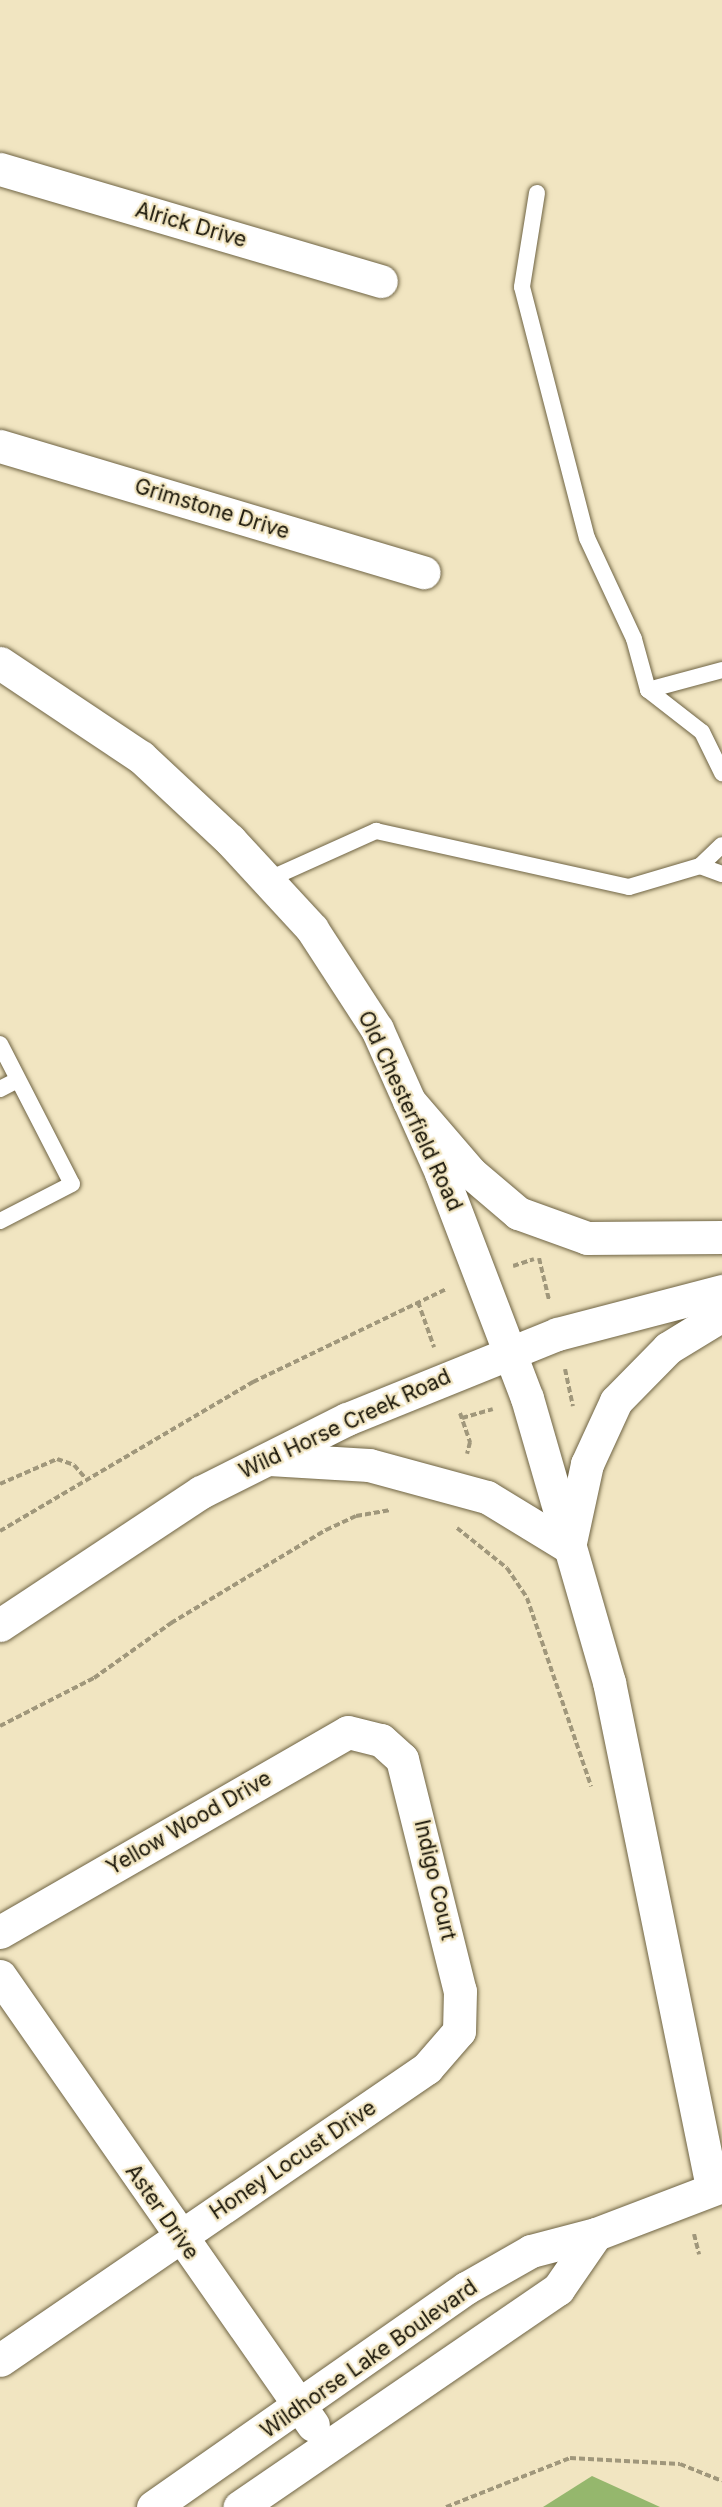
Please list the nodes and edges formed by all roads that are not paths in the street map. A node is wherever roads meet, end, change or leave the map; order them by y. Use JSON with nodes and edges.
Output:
{"nodes":[{"id":1,"x":0,"y":169,"type":"edge"},
{"id":2,"x":537,"y":193,"type":"dead end"},
{"id":3,"x":381,"y":281,"type":"dead end"},
{"id":4,"x":0,"y":446,"type":"edge"},
{"id":5,"x":424,"y":572,"type":"dead end"},
{"id":6,"x":0,"y":663,"type":"edge"},
{"id":7,"x":722,"y":670,"type":"edge"},
{"id":8,"x":648,"y":690,"type":"junction"},
{"id":9,"x":722,"y":773,"type":"edge"},
{"id":10,"x":722,"y":844,"type":"edge"},
{"id":11,"x":700,"y":866,"type":"junction"},
{"id":12,"x":722,"y":874,"type":"edge"},
{"id":13,"x":267,"y":880,"type":"junction"},
{"id":14,"x":0,"y":1044,"type":"edge"},
{"id":15,"x":18,"y":1080,"type":"junction"},
{"id":16,"x":0,"y":1089,"type":"edge"},
{"id":17,"x":409,"y":1101,"type":"junction"},
{"id":18,"x":0,"y":1221,"type":"edge"},
{"id":19,"x":722,"y":1237,"type":"edge"},
{"id":20,"x":722,"y":1291,"type":"edge"},
{"id":21,"x":722,"y":1315,"type":"edge"},
{"id":22,"x":511,"y":1351,"type":"junction"},
{"id":23,"x":267,"y":1459,"type":"junction"},
{"id":24,"x":569,"y":1547,"type":"junction"},
{"id":25,"x":0,"y":1625,"type":"edge"},
{"id":26,"x":381,"y":1740,"type":"joint"},
{"id":27,"x":0,"y":1932,"type":"edge"},
{"id":28,"x":0,"y":1976,"type":"edge"},
{"id":29,"x":459,"y":2031,"type":"joint"},
{"id":30,"x":707,"y":2190,"type":"edge"},
{"id":31,"x":596,"y":2234,"type":"junction"},
{"id":32,"x":179,"y":2238,"type":"junction"},
{"id":33,"x":0,"y":2360,"type":"edge"},
{"id":34,"x":301,"y":2408,"type":"junction"},
{"id":35,"x":328,"y":2446,"type":"junction"},
{"id":36,"x":153,"y":2507,"type":"edge"},
{"id":37,"x":240,"y":2507,"type":"edge"}],
"edges":[{"from":1,"to":3,"type":"street","name":"Alrick Drive"},
{"from":2,"to":8,"type":"lane"},
{"from":4,"to":5,"type":"street","name":"Grimstone Drive"},
{"from":6,"to":13,"type":"street","name":"Old Chesterfield Road"},
{"from":7,"to":8,"type":"lane"},
{"from":8,"to":9,"type":"lane"},
{"from":10,"to":11,"type":"lane"},
{"from":11,"to":12,"type":"lane"},
{"from":11,"to":13,"type":"lane"},
{"from":13,"to":17,"type":"street","name":"Old Chesterfield Road"},
{"from":14,"to":15,"type":"lane"},
{"from":15,"to":16,"type":"lane"},
{"from":15,"to":18,"type":"lane"},
{"from":17,"to":19,"type":"street"},
{"from":17,"to":22,"type":"street","name":"Old Chesterfield Road"},
{"from":20,"to":22,"type":"street","name":"Wild Horse Creek Road"},
{"from":21,"to":24,"type":"street"},
{"from":22,"to":23,"type":"street","name":"Wild Horse Creek Road"},
{"from":22,"to":24,"type":"street","name":"Old Chesterfield Road"},
{"from":23,"to":24,"type":"street"},
{"from":23,"to":25,"type":"street","name":"Wild Horse Creek Road"},
{"from":24,"to":30,"type":"street","name":"Old Chesterfield Road"},
{"from":26,"to":27,"type":"street","name":"Yellow Wood Drive"},
{"from":26,"to":29,"type":"street","name":"Indigo Court"},
{"from":28,"to":32,"type":"street","name":"Aster Drive"},
{"from":29,"to":32,"type":"street","name":"Honey Locust Drive"},
{"from":30,"to":31,"type":"street","name":"Wildhorse Lake Boulevard"},
{"from":31,"to":34,"type":"street","name":"Wildhorse Lake Boulevard"},
{"from":31,"to":35,"type":"street"},
{"from":32,"to":33,"type":"street","name":"Honey Locust Drive"},
{"from":32,"to":34,"type":"street","name":"Aster Drive"},
{"from":34,"to":35,"type":"street","name":"Aster Drive"},
{"from":34,"to":36,"type":"street","name":"Wildhorse Lake Boulevard"},
{"from":35,"to":37,"type":"street"}]}
